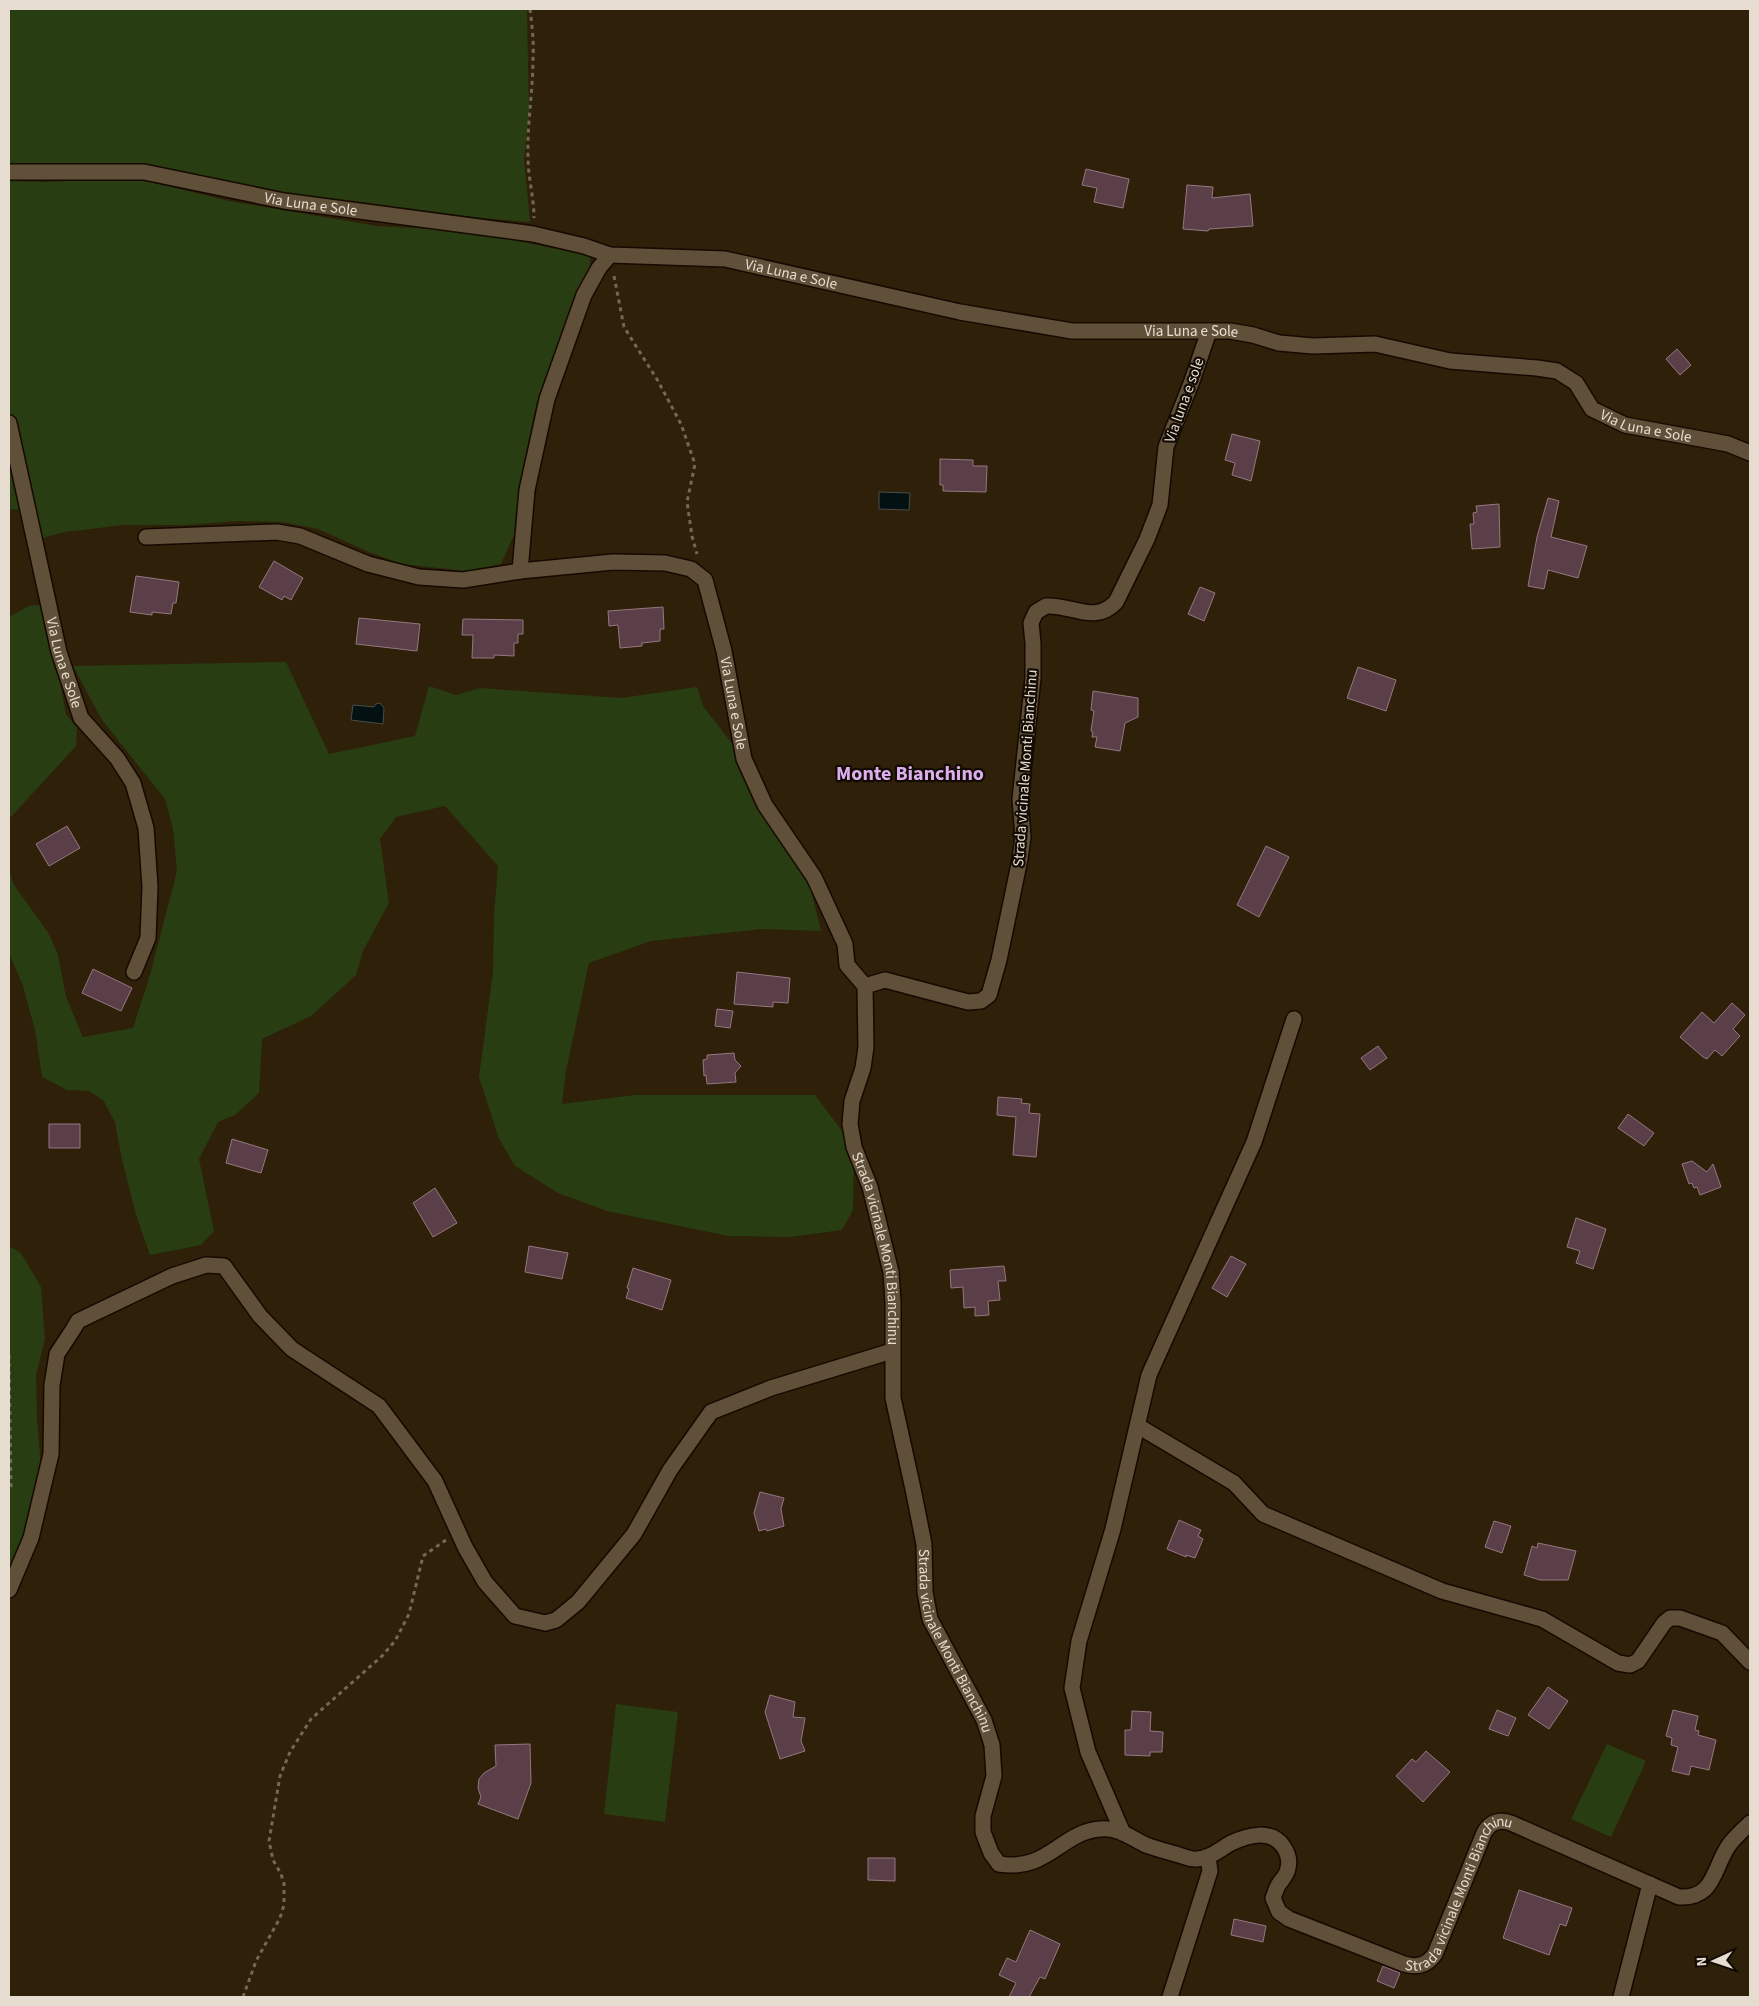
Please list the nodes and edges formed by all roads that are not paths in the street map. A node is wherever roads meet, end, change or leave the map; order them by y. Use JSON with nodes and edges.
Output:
{"nodes":[{"id":1,"x":9,"y":172,"type":"edge"},
{"id":2,"x":610,"y":255,"type":"junction"},
{"id":3,"x":1208,"y":331,"type":"junction"},
{"id":4,"x":9,"y":424,"type":"edge"},
{"id":5,"x":1750,"y":452,"type":"edge"},
{"id":6,"x":146,"y":537,"type":"dead end"},
{"id":7,"x":520,"y":570,"type":"junction"},
{"id":8,"x":1111,"y":608,"type":"joint"},
{"id":9,"x":134,"y":972,"type":"dead end"},
{"id":10,"x":865,"y":986,"type":"junction"},
{"id":11,"x":1294,"y":1019,"type":"dead end"},
{"id":12,"x":892,"y":1352,"type":"junction"},
{"id":13,"x":1138,"y":1426,"type":"junction"},
{"id":14,"x":9,"y":1590,"type":"edge"},
{"id":15,"x":1750,"y":1662,"type":"edge"},
{"id":16,"x":1750,"y":1823,"type":"edge"},
{"id":17,"x":1122,"y":1831,"type":"junction"},
{"id":18,"x":1208,"y":1858,"type":"junction"},
{"id":19,"x":1650,"y":1884,"type":"junction"},
{"id":20,"x":1170,"y":1997,"type":"edge"},
{"id":21,"x":1621,"y":1997,"type":"edge"}],
"edges":[{"from":1,"to":2,"type":"street","name":"Via Luna e Sole"},
{"from":2,"to":3,"type":"street","name":"Via Luna e Sole"},
{"from":2,"to":7,"type":"street"},
{"from":3,"to":5,"type":"street","name":"Via Luna e Sole"},
{"from":3,"to":8,"type":"street","name":"Via luna e sole"},
{"from":4,"to":9,"type":"street","name":"Via Luna e Sole"},
{"from":6,"to":7,"type":"street"},
{"from":7,"to":10,"type":"street","name":"Via Luna e Sole"},
{"from":8,"to":10,"type":"street","name":"Strada vicinale Monti Bianchinu"},
{"from":10,"to":12,"type":"street","name":"Strada vicinale Monti Bianchinu"},
{"from":11,"to":13,"type":"street"},
{"from":12,"to":14,"type":"street"},
{"from":12,"to":17,"type":"street","name":"Strada vicinale Monti Bianchinu"},
{"from":13,"to":15,"type":"street"},
{"from":13,"to":17,"type":"street"},
{"from":16,"to":19,"type":"street","name":"Strada vicinale Monti Bianchinu"},
{"from":17,"to":18,"type":"street","name":"Strada vicinale Monti Bianchinu"},
{"from":18,"to":19,"type":"street","name":"Strada vicinale Monti Bianchinu"},
{"from":18,"to":20,"type":"street"},
{"from":19,"to":21,"type":"street"}]}
